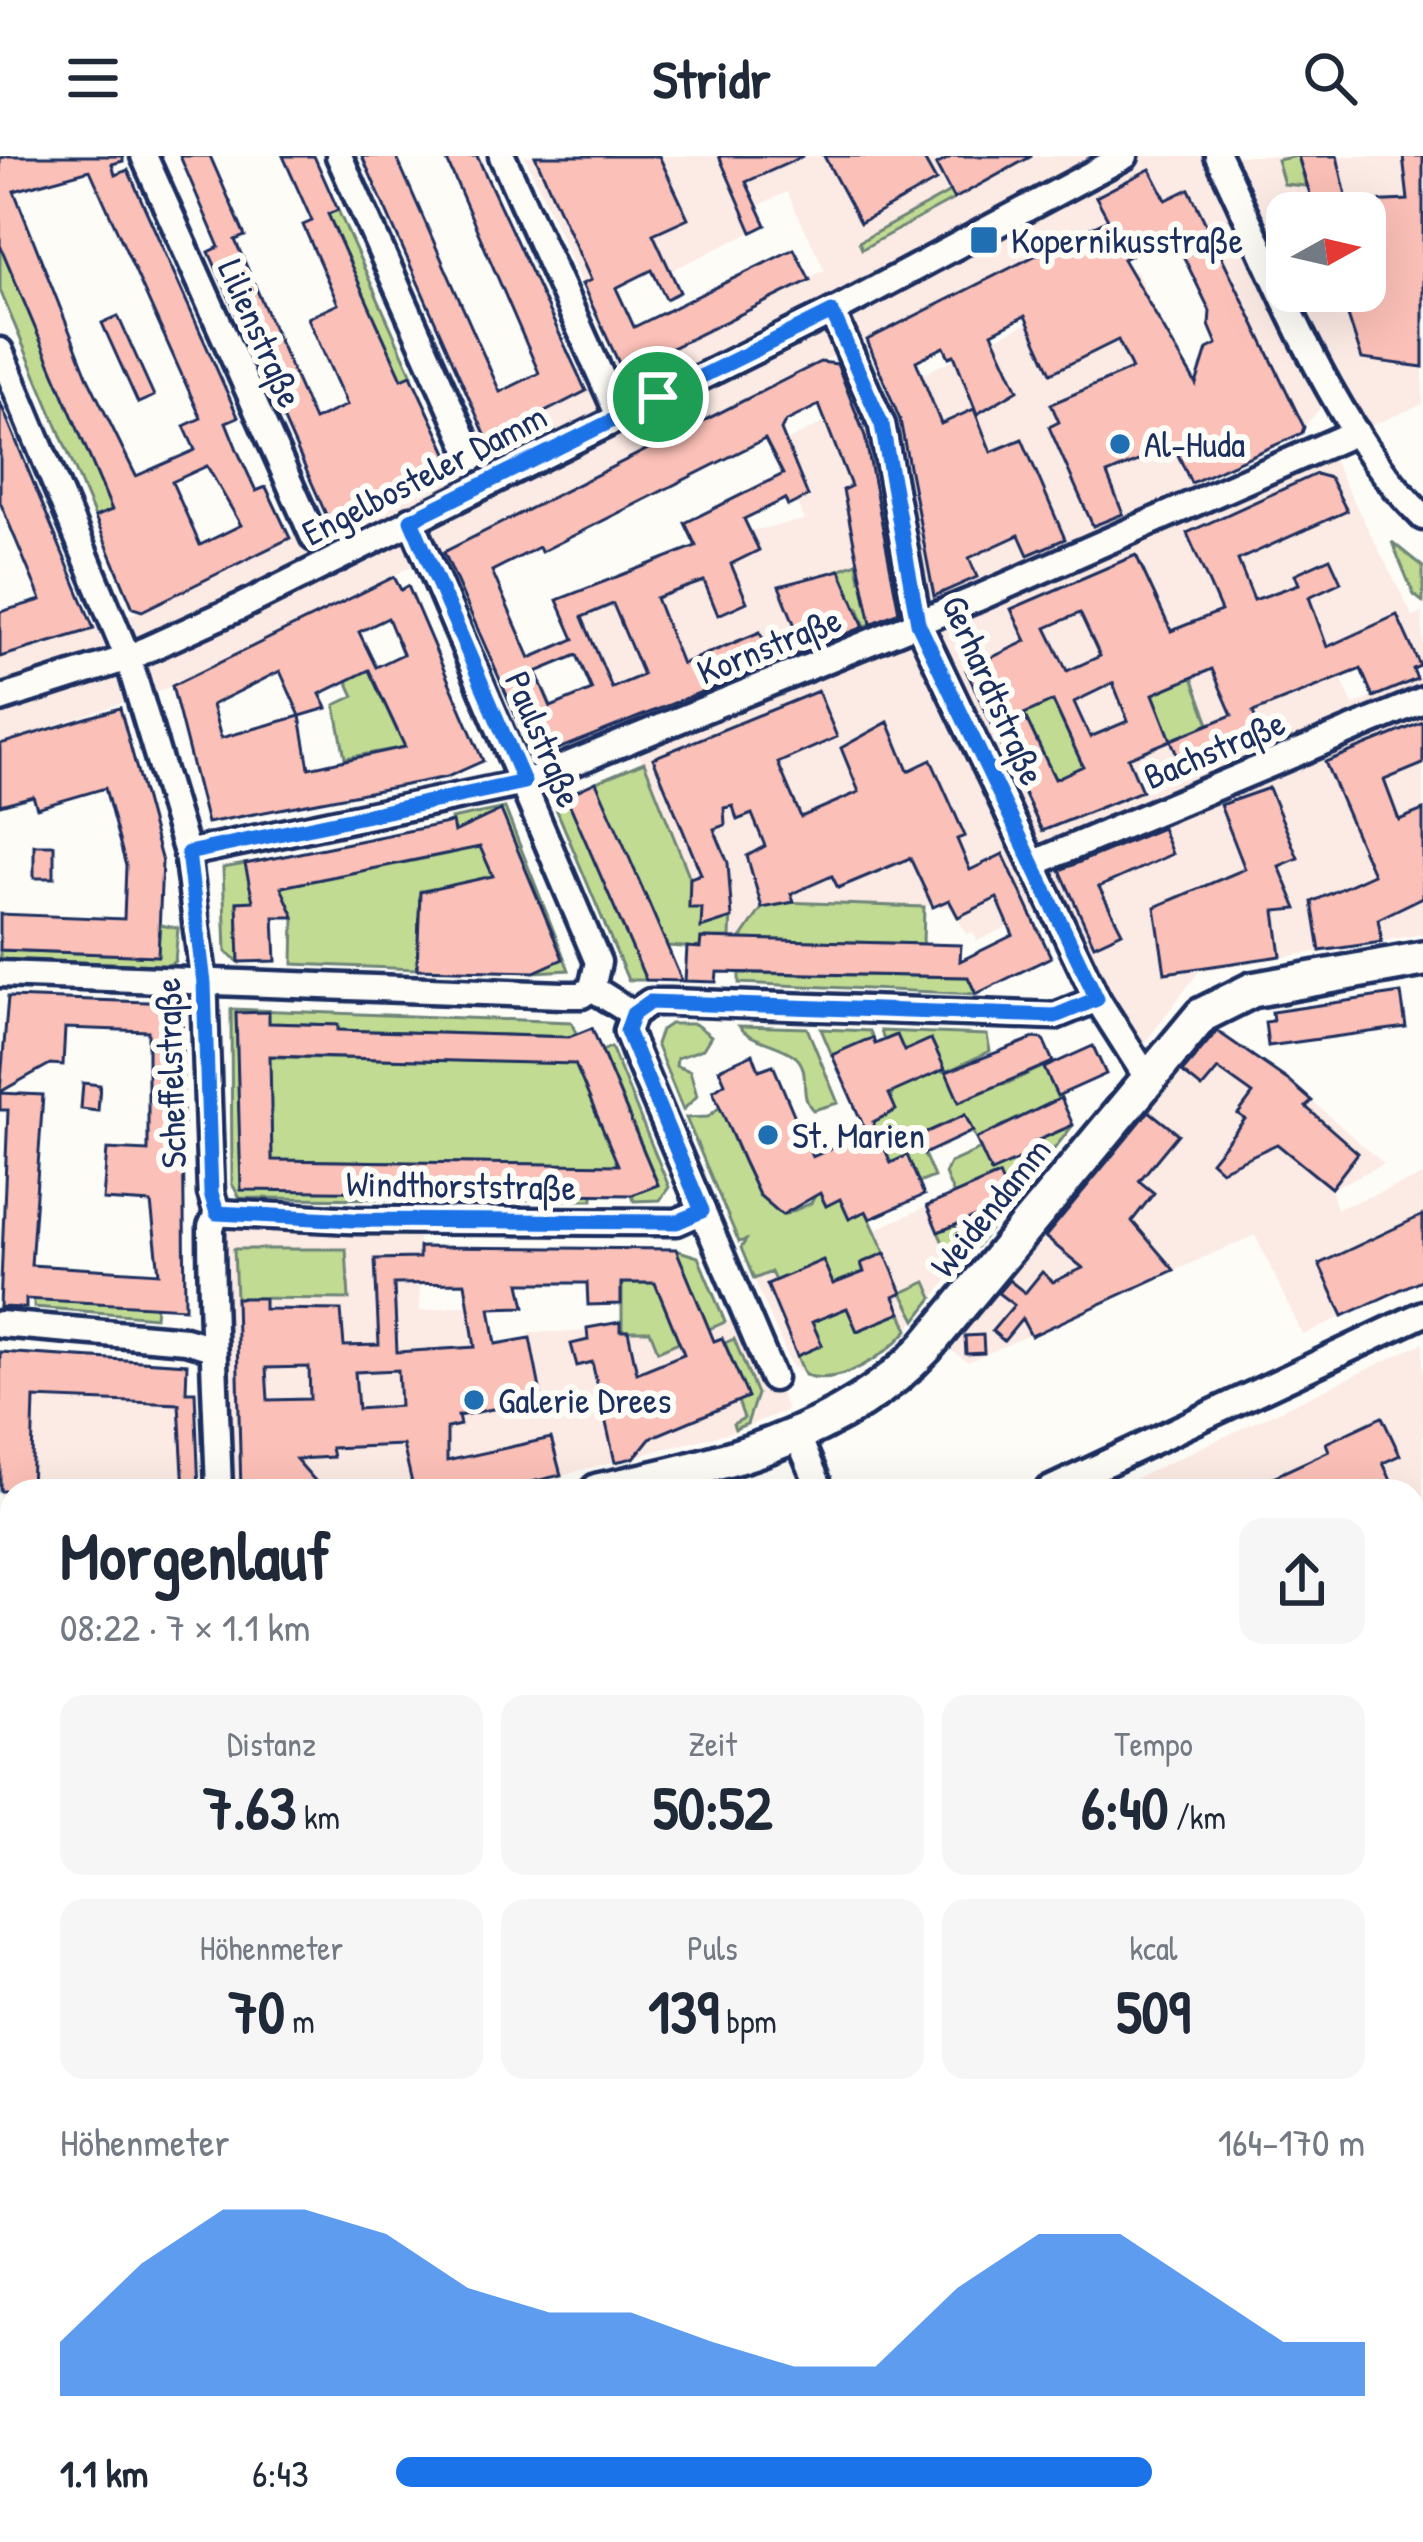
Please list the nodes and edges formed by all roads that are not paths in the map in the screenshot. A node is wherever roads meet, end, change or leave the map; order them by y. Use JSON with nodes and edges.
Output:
{"nodes":[{"id":1,"x":144,"y":156,"type":"edge"},
{"id":2,"x":338,"y":156,"type":"edge"},
{"id":3,"x":502,"y":156,"type":"edge"},
{"id":4,"x":1126,"y":156,"type":"edge"},
{"id":5,"x":1218,"y":156,"type":"edge"},
{"id":6,"x":832,"y":312,"type":"junction"},
{"id":7,"x":0,"y":351,"type":"edge"},
{"id":8,"x":620,"y":416,"type":"junction"},
{"id":9,"x":1355,"y":432,"type":"junction"},
{"id":10,"x":468,"y":447,"type":"dead end"},
{"id":11,"x":1423,"y":517,"type":"edge"},
{"id":12,"x":411,"y":520,"type":"junction"},
{"id":13,"x":314,"y":538,"type":"dead end"},
{"id":14,"x":918,"y":623,"type":"junction"},
{"id":15,"x":128,"y":658,"type":"junction"},
{"id":16,"x":0,"y":699,"type":"edge"},
{"id":17,"x":1423,"y":700,"type":"edge"},
{"id":18,"x":524,"y":782,"type":"junction"},
{"id":19,"x":188,"y":853,"type":"junction"},
{"id":20,"x":1032,"y":864,"type":"junction"},
{"id":21,"x":1423,"y":959,"type":"edge"},
{"id":22,"x":0,"y":974,"type":"edge"},
{"id":23,"x":204,"y":983,"type":"junction"},
{"id":24,"x":592,"y":988,"type":"junction"},
{"id":25,"x":1097,"y":999,"type":"junction"},
{"id":26,"x":633,"y":1014,"type":"junction"},
{"id":27,"x":1146,"y":1076,"type":"junction"},
{"id":28,"x":702,"y":1211,"type":"junction"},
{"id":29,"x":217,"y":1213,"type":"junction"},
{"id":30,"x":1423,"y":1314,"type":"edge"},
{"id":31,"x":0,"y":1324,"type":"edge"},
{"id":32,"x":208,"y":1347,"type":"junction"},
{"id":33,"x":773,"y":1378,"type":"dead end"},
{"id":34,"x":796,"y":1432,"type":"junction"},
{"id":35,"x":219,"y":1479,"type":"edge"},
{"id":36,"x":651,"y":1479,"type":"edge"},
{"id":37,"x":816,"y":1479,"type":"edge"},
{"id":38,"x":1072,"y":1479,"type":"edge"}],
"edges":[{"from":1,"to":13,"type":"street","name":"Lilienstraße"},
{"from":2,"to":10,"type":"street"},
{"from":3,"to":8,"type":"street"},
{"from":4,"to":6,"type":"street","name":"Engelbosteler Damm"},
{"from":5,"to":9,"type":"street"},
{"from":6,"to":8,"type":"street","name":"Engelbosteler Damm"},
{"from":6,"to":14,"type":"street","name":"Gerhardtstraße"},
{"from":7,"to":15,"type":"street","name":"Scheffelstraße"},
{"from":8,"to":12,"type":"street","name":"Engelbosteler Damm"},
{"from":9,"to":11,"type":"street"},
{"from":9,"to":14,"type":"street","name":"Kornstraße"},
{"from":12,"to":15,"type":"street","name":"Engelbosteler Damm"},
{"from":12,"to":18,"type":"street","name":"Paulstraße"},
{"from":14,"to":18,"type":"street","name":"Kornstraße"},
{"from":14,"to":20,"type":"street","name":"Gerhardtstraße"},
{"from":15,"to":16,"type":"street","name":"Engelbosteler Damm"},
{"from":15,"to":19,"type":"street","name":"Scheffelstraße"},
{"from":17,"to":20,"type":"street","name":"Bachstraße"},
{"from":18,"to":19,"type":"street","name":"Kornstraße"},
{"from":18,"to":24,"type":"street","name":"Paulstraße"},
{"from":19,"to":23,"type":"street","name":"Scheffelstraße"},
{"from":20,"to":25,"type":"street","name":"Gerhardtstraße"},
{"from":21,"to":27,"type":"main road","name":"Weidendamm"},
{"from":22,"to":23,"type":"street"},
{"from":23,"to":24,"type":"street"},
{"from":23,"to":29,"type":"street","name":"Scheffelstraße"},
{"from":24,"to":26,"type":"street"},
{"from":25,"to":26,"type":"street"},
{"from":25,"to":27,"type":"street","name":"Gerhardtstraße"},
{"from":26,"to":28,"type":"street"},
{"from":27,"to":34,"type":"main road","name":"Weidendamm"},
{"from":28,"to":29,"type":"street","name":"Windthorststraße"},
{"from":28,"to":33,"type":"street"},
{"from":29,"to":32,"type":"street","name":"Scheffelstraße"},
{"from":30,"to":38,"type":"street"},
{"from":31,"to":32,"type":"street"},
{"from":32,"to":35,"type":"street","name":"Scheffelstraße"},
{"from":34,"to":36,"type":"main road","name":"Weidendamm"},
{"from":34,"to":37,"type":"street"}]}
